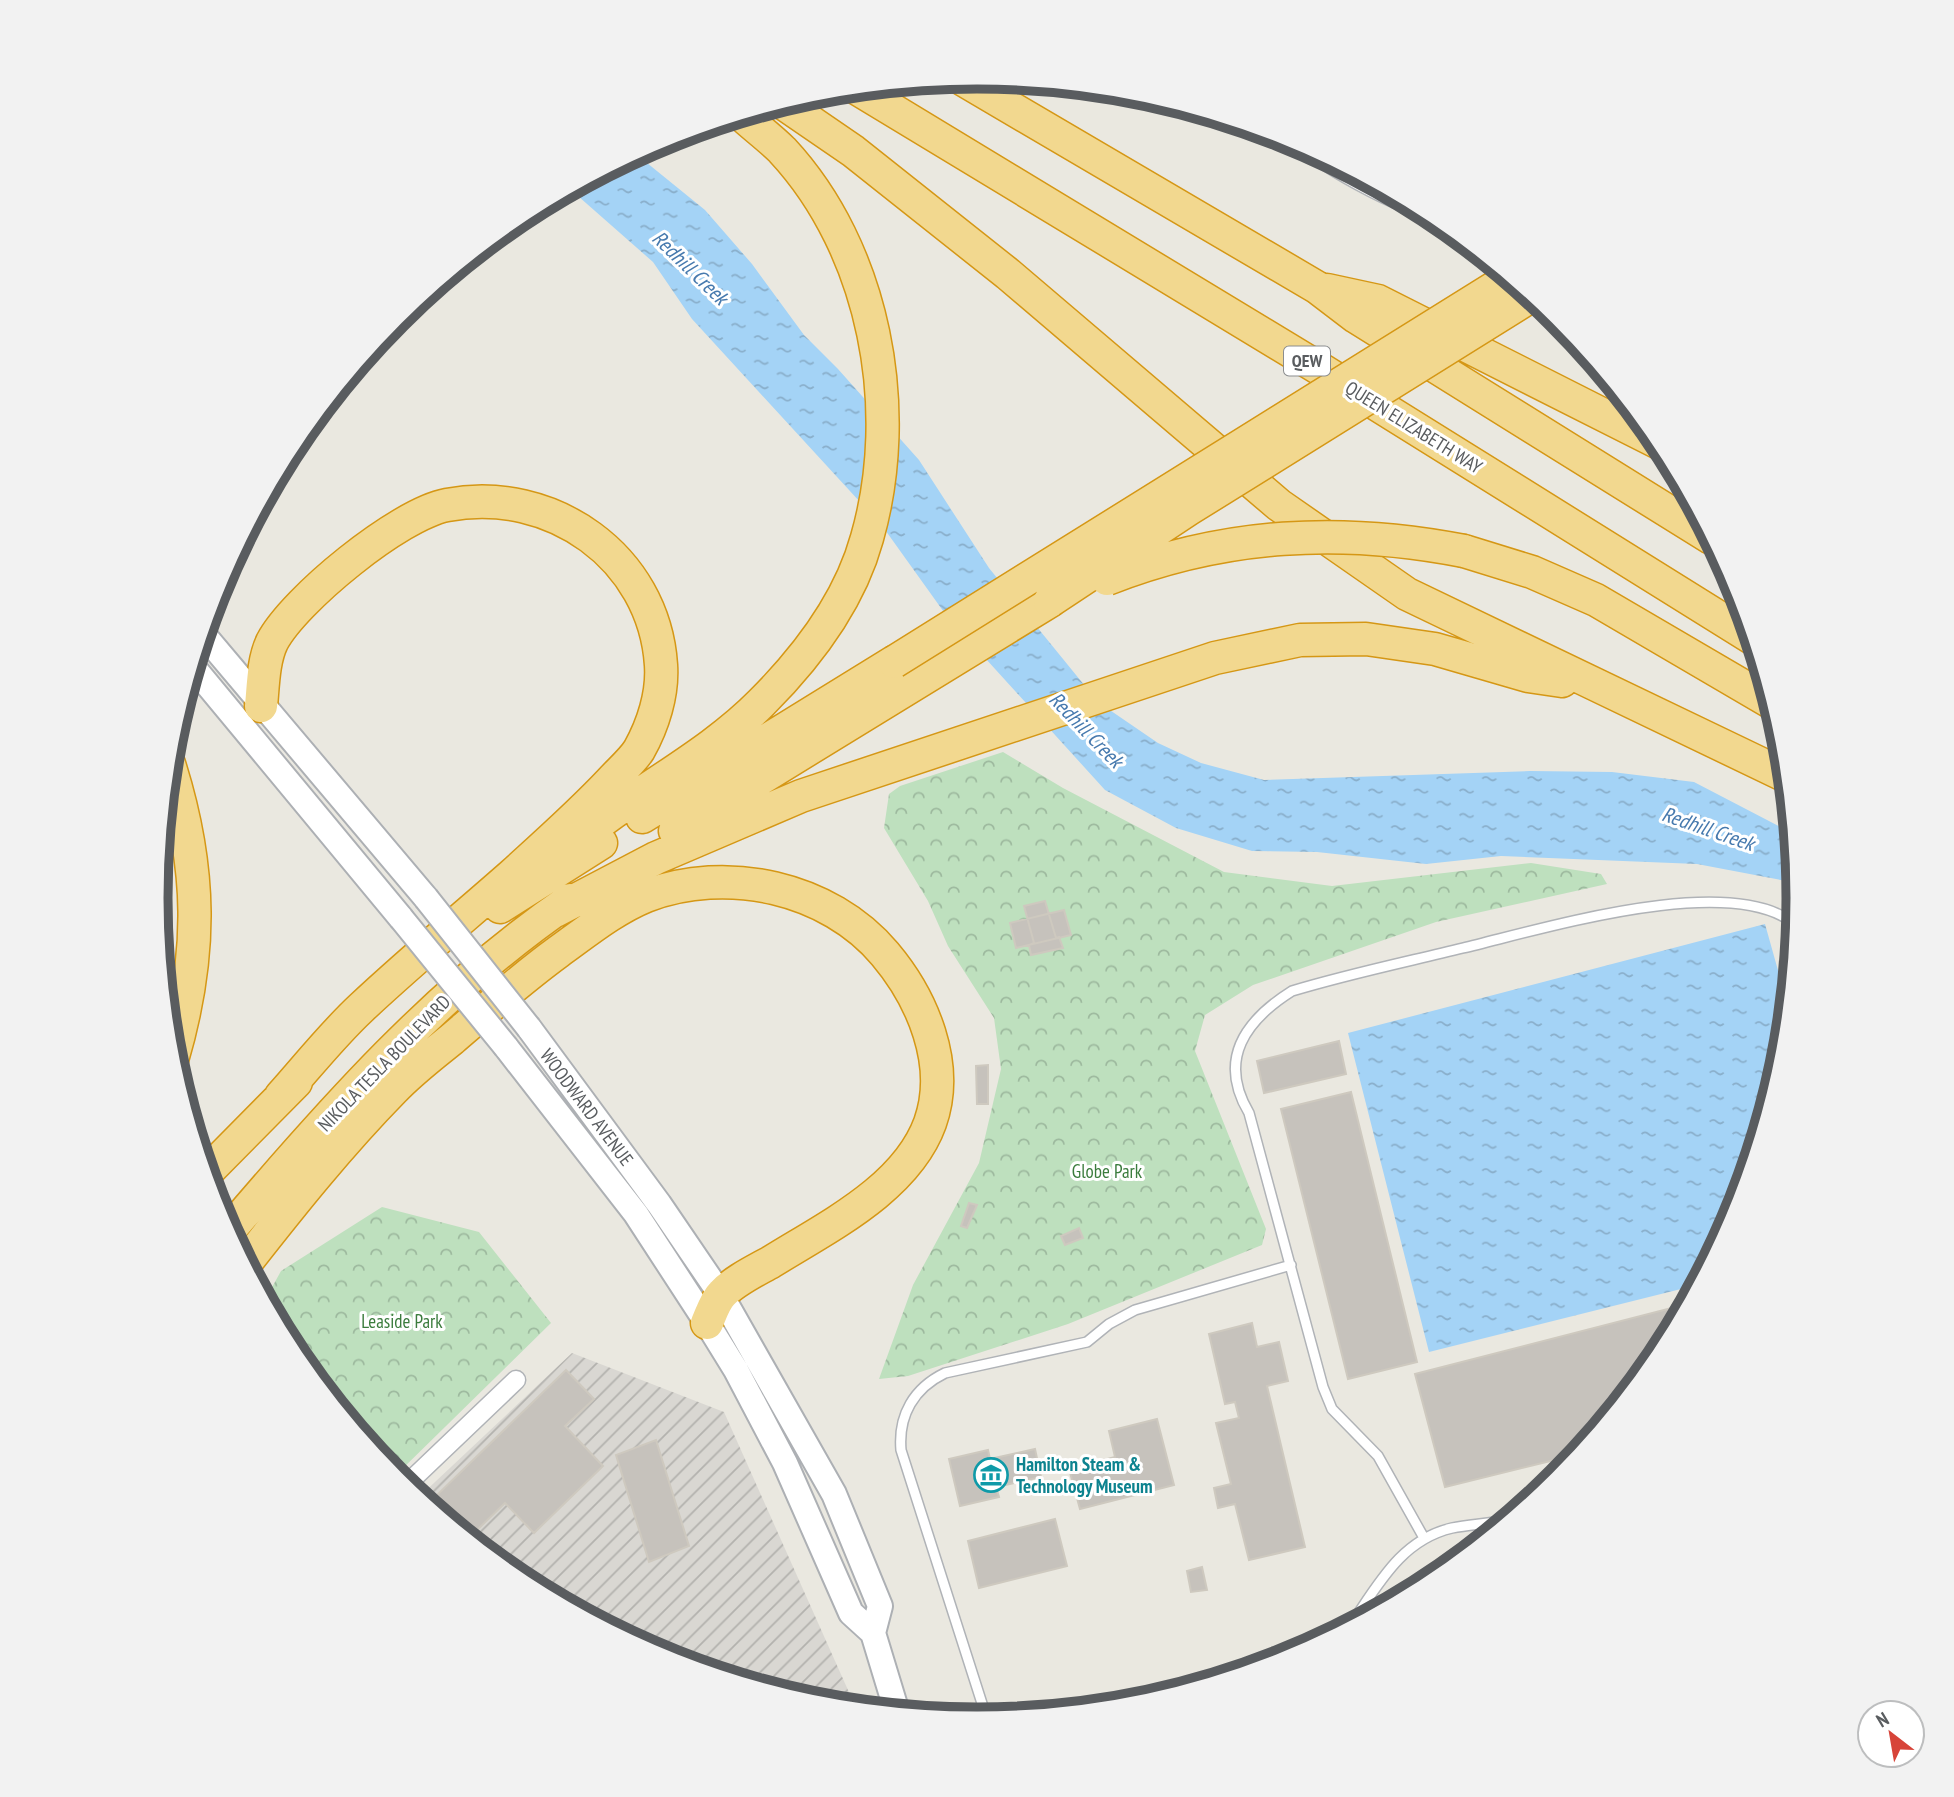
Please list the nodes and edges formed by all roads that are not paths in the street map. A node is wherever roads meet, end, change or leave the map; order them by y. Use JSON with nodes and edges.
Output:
{"nodes":[{"id":1,"x":979,"y":89,"type":"edge"},
{"id":2,"x":870,"y":96,"type":"edge"},
{"id":3,"x":794,"y":111,"type":"edge"},
{"id":4,"x":750,"y":122,"type":"edge"},
{"id":5,"x":1502,"y":283,"type":"edge"},
{"id":6,"x":1318,"y":288,"type":"junction"},
{"id":7,"x":1523,"y":301,"type":"edge"},
{"id":8,"x":1638,"y":432,"type":"edge"},
{"id":9,"x":1697,"y":529,"type":"edge"},
{"id":10,"x":1050,"y":601,"type":"junction"},
{"id":11,"x":1740,"y":631,"type":"edge"},
{"id":12,"x":210,"y":642,"type":"edge"},
{"id":13,"x":199,"y":675,"type":"edge"},
{"id":14,"x":1593,"y":685,"type":"junction"},
{"id":15,"x":1760,"y":695,"type":"edge"},
{"id":16,"x":261,"y":706,"type":"junction"},
{"id":17,"x":1776,"y":771,"type":"edge"},
{"id":18,"x":176,"y":788,"type":"edge"},
{"id":19,"x":519,"y":893,"type":"junction"},
{"id":20,"x":555,"y":911,"type":"junction"},
{"id":21,"x":1786,"y":918,"type":"edge"},
{"id":22,"x":179,"y":1031,"type":"edge"},
{"id":23,"x":281,"y":1097,"type":"junction"},
{"id":24,"x":213,"y":1166,"type":"edge"},
{"id":25,"x":236,"y":1223,"type":"edge"},
{"id":26,"x":251,"y":1256,"type":"edge"},
{"id":27,"x":1290,"y":1265,"type":"junction"},
{"id":28,"x":721,"y":1295,"type":"junction"},
{"id":29,"x":707,"y":1323,"type":"junction"},
{"id":30,"x":516,"y":1380,"type":"dead end"},
{"id":31,"x":413,"y":1478,"type":"edge"},
{"id":32,"x":1491,"y":1523,"type":"edge"},
{"id":33,"x":1424,"y":1538,"type":"junction"},
{"id":34,"x":1360,"y":1611,"type":"edge"},
{"id":35,"x":873,"y":1633,"type":"junction"},
{"id":36,"x":894,"y":1703,"type":"edge"},
{"id":37,"x":983,"y":1708,"type":"edge"}],
"edges":[{"from":1,"to":6,"type":"highway"},
{"from":2,"to":11,"type":"highway","name":"QUEEN ELIZABETH WAY","number":"QEW"},
{"from":3,"to":14,"type":"highway"},
{"from":4,"to":19,"type":"highway"},
{"from":5,"to":19,"type":"highway","bridge":true},
{"from":6,"to":8,"type":"highway"},
{"from":6,"to":9,"type":"highway"},
{"from":7,"to":10,"type":"highway","bridge":true},
{"from":10,"to":15,"type":"highway","bridge":true},
{"from":10,"to":20,"type":"highway"},
{"from":12,"to":16,"type":"main road","name":"WOODWARD AVENUE"},
{"from":13,"to":29,"type":"main road","name":"WOODWARD AVENUE","bridge":true},
{"from":14,"to":17,"type":"highway"},
{"from":14,"to":20,"type":"highway"},
{"from":16,"to":23,"type":"highway"},
{"from":16,"to":28,"type":"main road","name":"WOODWARD AVENUE","bridge":true},
{"from":18,"to":22,"type":"highway"},
{"from":19,"to":23,"type":"highway","name":"NIKOLA TESLA BOULEVARD"},
{"from":20,"to":25,"type":"highway","name":"NIKOLA TESLA BOULEVARD"},
{"from":21,"to":27,"type":"lane"},
{"from":23,"to":24,"type":"highway","name":"NIKOLA TESLA BOULEVARD"},
{"from":26,"to":28,"type":"highway"},
{"from":27,"to":33,"type":"lane"},
{"from":27,"to":37,"type":"lane"},
{"from":28,"to":29,"type":"highway"},
{"from":28,"to":35,"type":"main road","name":"WOODWARD AVENUE"},
{"from":29,"to":35,"type":"main road","name":"WOODWARD AVENUE"},
{"from":30,"to":31,"type":"street"},
{"from":32,"to":33,"type":"lane"},
{"from":33,"to":34,"type":"lane"},
{"from":35,"to":36,"type":"main road","name":"WOODWARD AVENUE"}]}
